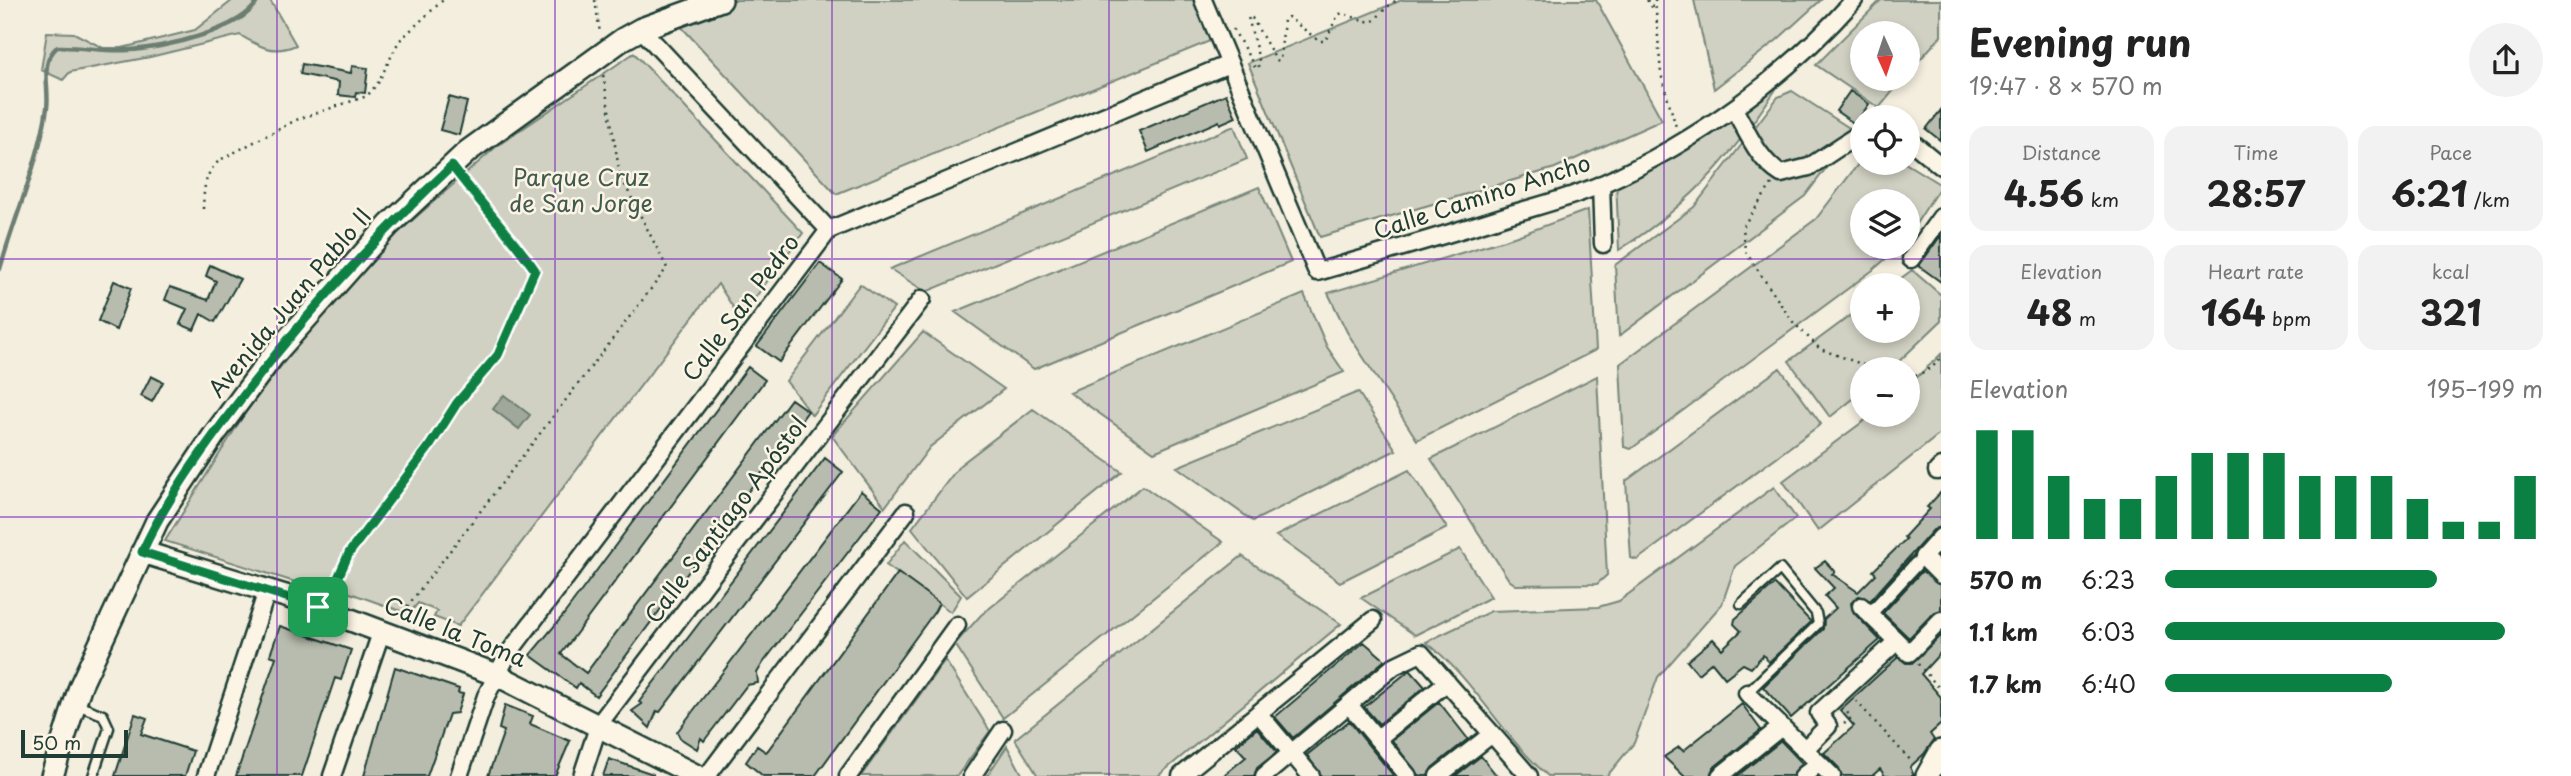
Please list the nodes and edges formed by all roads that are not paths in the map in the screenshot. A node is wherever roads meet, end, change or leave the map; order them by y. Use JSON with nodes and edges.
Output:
{"nodes":[{"id":1,"x":722,"y":0,"type":"edge"},
{"id":2,"x":1203,"y":0,"type":"edge"},
{"id":3,"x":1854,"y":0,"type":"edge"},
{"id":4,"x":640,"y":29,"type":"junction"},
{"id":5,"x":1229,"y":64,"type":"junction"},
{"id":6,"x":1734,"y":109,"type":"junction"},
{"id":7,"x":1850,"y":140,"type":"edge"},
{"id":8,"x":1920,"y":148,"type":"edge"},
{"id":9,"x":1939,"y":161,"type":"edge"},
{"id":10,"x":1601,"y":184,"type":"junction"},
{"id":11,"x":1941,"y":217,"type":"edge"},
{"id":12,"x":829,"y":230,"type":"junction"},
{"id":13,"x":1603,"y":244,"type":"dead end"},
{"id":14,"x":1920,"y":246,"type":"edge"},
{"id":15,"x":922,"y":299,"type":"dead end"},
{"id":16,"x":906,"y":512,"type":"dead end"},
{"id":17,"x":1941,"y":537,"type":"edge"},
{"id":18,"x":142,"y":552,"type":"junction"},
{"id":19,"x":1916,"y":564,"type":"dead end"},
{"id":20,"x":1941,"y":575,"type":"edge"},
{"id":21,"x":267,"y":591,"type":"junction"},
{"id":22,"x":1741,"y":604,"type":"dead end"},
{"id":23,"x":1865,"y":610,"type":"joint"},
{"id":24,"x":1373,"y":620,"type":"dead end"},
{"id":25,"x":1941,"y":620,"type":"edge"},
{"id":26,"x":957,"y":625,"type":"dead end"},
{"id":27,"x":382,"y":630,"type":"junction"},
{"id":28,"x":1896,"y":642,"type":"junction"},
{"id":29,"x":497,"y":675,"type":"junction"},
{"id":30,"x":1447,"y":682,"type":"junction"},
{"id":31,"x":1747,"y":692,"type":"joint"},
{"id":32,"x":75,"y":704,"type":"junction"},
{"id":33,"x":1350,"y":706,"type":"junction"},
{"id":34,"x":1258,"y":713,"type":"junction"},
{"id":35,"x":599,"y":724,"type":"junction"},
{"id":36,"x":1780,"y":728,"type":"junction"},
{"id":37,"x":1003,"y":730,"type":"dead end"},
{"id":38,"x":1492,"y":734,"type":"junction"},
{"id":39,"x":1377,"y":739,"type":"junction"},
{"id":40,"x":1804,"y":750,"type":"junction"},
{"id":41,"x":1941,"y":751,"type":"edge"},
{"id":42,"x":1292,"y":753,"type":"junction"},
{"id":43,"x":1819,"y":763,"type":"junction"},
{"id":44,"x":1922,"y":772,"type":"edge"},
{"id":45,"x":52,"y":776,"type":"edge"},
{"id":46,"x":93,"y":776,"type":"edge"},
{"id":47,"x":206,"y":776,"type":"edge"},
{"id":48,"x":332,"y":776,"type":"edge"},
{"id":49,"x":459,"y":776,"type":"edge"},
{"id":50,"x":582,"y":776,"type":"edge"},
{"id":51,"x":697,"y":776,"type":"edge"},
{"id":52,"x":707,"y":776,"type":"edge"},
{"id":53,"x":848,"y":776,"type":"edge"},
{"id":54,"x":972,"y":776,"type":"edge"},
{"id":55,"x":1181,"y":776,"type":"edge"},
{"id":56,"x":1264,"y":776,"type":"edge"},
{"id":57,"x":1311,"y":776,"type":"edge"},
{"id":58,"x":1408,"y":776,"type":"edge"},
{"id":59,"x":1438,"y":776,"type":"edge"},
{"id":60,"x":1529,"y":776,"type":"edge"},
{"id":61,"x":1720,"y":776,"type":"edge"},
{"id":62,"x":1803,"y":776,"type":"edge"},
{"id":63,"x":1832,"y":776,"type":"edge"}],
"edges":[{"from":1,"to":4,"type":"street","name":"Avenida Juan Pablo II"},
{"from":2,"to":5,"type":"street"},
{"from":3,"to":6,"type":"street","name":"Calle Camino Ancho"},
{"from":4,"to":12,"type":"street"},
{"from":4,"to":18,"type":"street","name":"Avenida Juan Pablo II"},
{"from":5,"to":10,"type":"street","name":"Calle Camino Ancho"},
{"from":5,"to":12,"type":"street","name":"Calle San Pedro"},
{"from":6,"to":7,"type":"street"},
{"from":6,"to":10,"type":"street","name":"Calle Camino Ancho"},
{"from":8,"to":9,"type":"street"},
{"from":10,"to":13,"type":"street"},
{"from":11,"to":14,"type":"street"},
{"from":12,"to":29,"type":"street","name":"Calle San Pedro"},
{"from":15,"to":35,"type":"street","name":"Calle Santiago Apóstol"},
{"from":16,"to":52,"type":"street"},
{"from":17,"to":20,"type":"street"},
{"from":18,"to":21,"type":"street","name":"Calle la Toma"},
{"from":18,"to":32,"type":"street","name":"Avenida Juan Pablo II"},
{"from":19,"to":23,"type":"street"},
{"from":21,"to":27,"type":"street","name":"Calle la Toma"},
{"from":21,"to":47,"type":"street"},
{"from":22,"to":31,"type":"lane"},
{"from":23,"to":28,"type":"street"},
{"from":24,"to":34,"type":"street"},
{"from":25,"to":28,"type":"street"},
{"from":26,"to":53,"type":"street"},
{"from":27,"to":29,"type":"street","name":"Calle la Toma"},
{"from":27,"to":48,"type":"street"},
{"from":28,"to":40,"type":"street"},
{"from":29,"to":35,"type":"street","name":"Calle la Toma"},
{"from":29,"to":49,"type":"street","name":"Calle San Pedro"},
{"from":30,"to":33,"type":"street"},
{"from":30,"to":38,"type":"street"},
{"from":30,"to":39,"type":"street"},
{"from":31,"to":36,"type":"street"},
{"from":32,"to":45,"type":"street","name":"Avenida Juan Pablo II"},
{"from":32,"to":46,"type":"lane"},
{"from":33,"to":39,"type":"street"},
{"from":33,"to":42,"type":"street"},
{"from":34,"to":42,"type":"street"},
{"from":34,"to":55,"type":"street"},
{"from":35,"to":50,"type":"street","name":"Calle Santiago Apóstol"},
{"from":35,"to":51,"type":"street","name":"Calle la Toma"},
{"from":36,"to":40,"type":"street"},
{"from":36,"to":61,"type":"street"},
{"from":37,"to":54,"type":"street"},
{"from":38,"to":59,"type":"street"},
{"from":38,"to":60,"type":"street"},
{"from":39,"to":58,"type":"street"},
{"from":40,"to":43,"type":"street"},
{"from":41,"to":44,"type":"street"},
{"from":42,"to":56,"type":"street"},
{"from":42,"to":57,"type":"street"},
{"from":43,"to":62,"type":"street"},
{"from":43,"to":63,"type":"street"}]}
